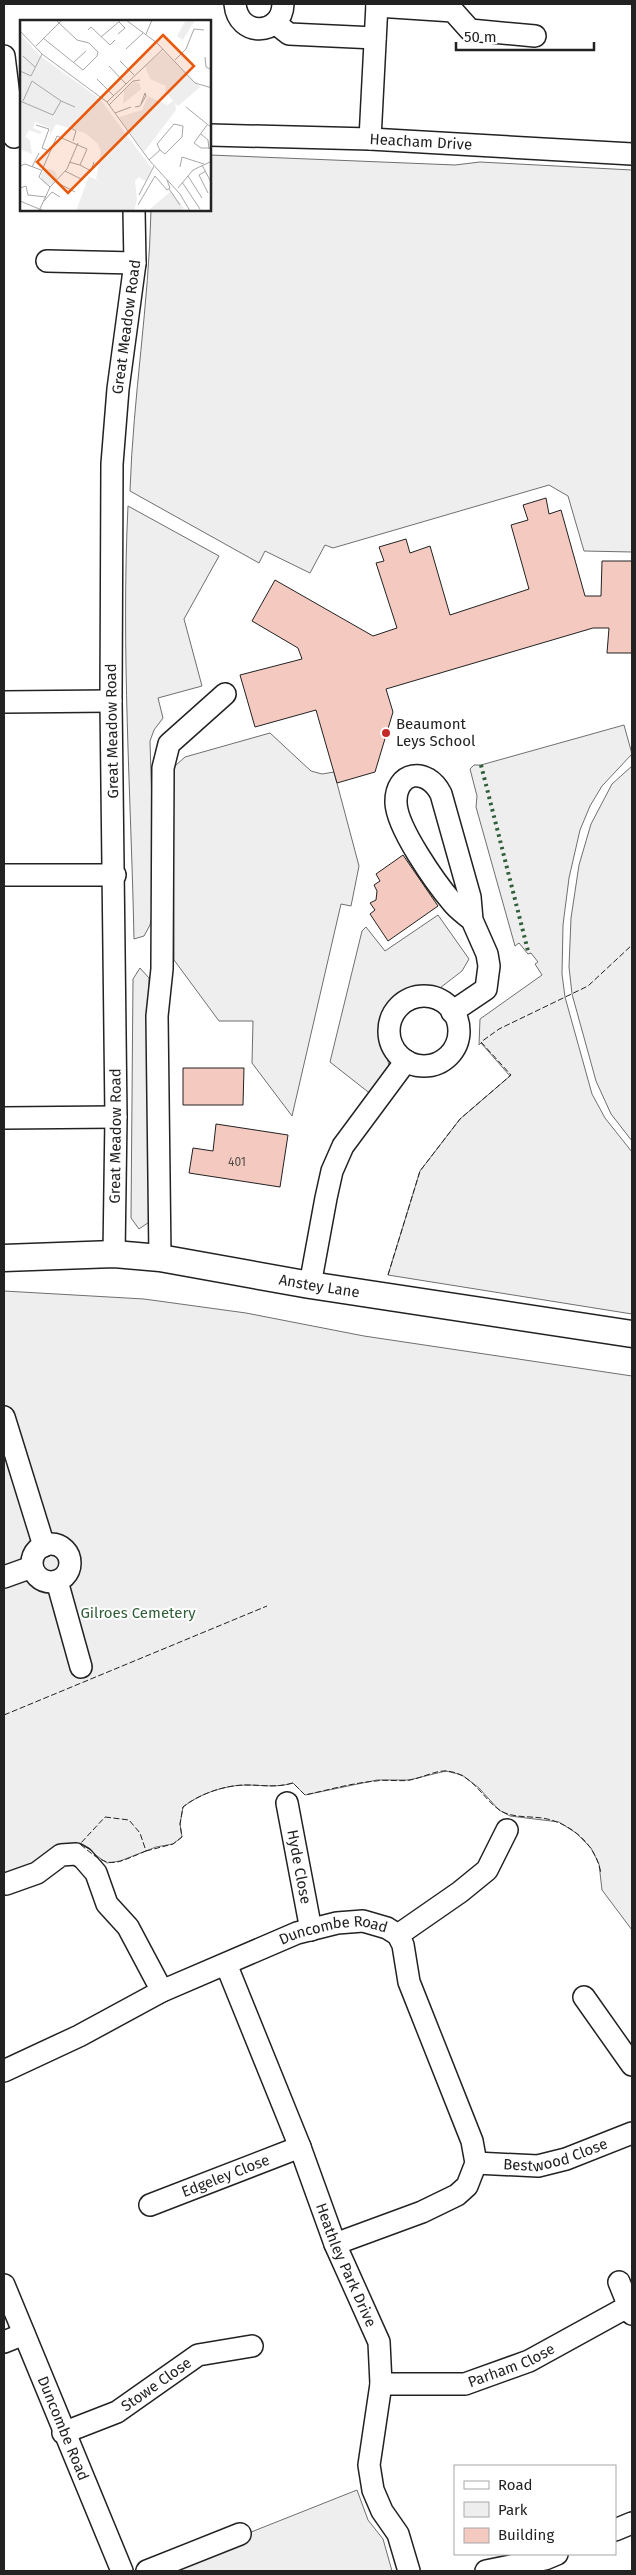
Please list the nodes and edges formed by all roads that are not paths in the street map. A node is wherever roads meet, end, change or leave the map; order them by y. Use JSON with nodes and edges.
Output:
{"nodes":[{"id":1,"x":236,"y":4,"type":"edge"},
{"id":2,"x":283,"y":4,"type":"edge"},
{"id":3,"x":377,"y":5,"type":"edge"},
{"id":4,"x":274,"y":23,"type":"junction"},
{"id":5,"x":535,"y":36,"type":"dead end"},
{"id":6,"x":375,"y":38,"type":"junction"},
{"id":7,"x":20,"y":48,"type":"edge"},
{"id":8,"x":4,"y":50,"type":"edge"},
{"id":9,"x":4,"y":56,"type":"edge"},
{"id":10,"x":211,"y":135,"type":"edge"},
{"id":11,"x":13,"y":137,"type":"edge"},
{"id":12,"x":370,"y":139,"type":"junction"},
{"id":13,"x":632,"y":154,"type":"edge"},
{"id":14,"x":134,"y":211,"type":"edge"},
{"id":15,"x":48,"y":261,"type":"dead end"},
{"id":16,"x":134,"y":263,"type":"junction"},
{"id":17,"x":225,"y":694,"type":"dead end"},
{"id":18,"x":111,"y":701,"type":"junction"},
{"id":19,"x":4,"y":702,"type":"edge"},
{"id":20,"x":4,"y":875,"type":"edge"},
{"id":21,"x":115,"y":875,"type":"junction"},
{"id":22,"x":472,"y":920,"type":"junction"},
{"id":23,"x":452,"y":1012,"type":"junction"},
{"id":24,"x":406,"y":1061,"type":"junction"},
{"id":25,"x":116,"y":1117,"type":"junction"},
{"id":26,"x":4,"y":1118,"type":"edge"},
{"id":27,"x":114,"y":1254,"type":"junction"},
{"id":28,"x":4,"y":1258,"type":"edge"},
{"id":29,"x":160,"y":1258,"type":"junction"},
{"id":30,"x":310,"y":1285,"type":"junction"},
{"id":31,"x":632,"y":1334,"type":"edge"},
{"id":32,"x":4,"y":1417,"type":"edge"},
{"id":33,"x":44,"y":1546,"type":"junction"},
{"id":34,"x":32,"y":1567,"type":"junction"},
{"id":35,"x":4,"y":1577,"type":"edge"},
{"id":36,"x":57,"y":1581,"type":"junction"},
{"id":37,"x":81,"y":1666,"type":"dead end"},
{"id":38,"x":286,"y":1803,"type":"dead end"},
{"id":39,"x":507,"y":1830,"type":"dead end"},
{"id":40,"x":6,"y":1884,"type":"dead end"},
{"id":41,"x":311,"y":1930,"type":"junction"},
{"id":42,"x":398,"y":1935,"type":"junction"},
{"id":43,"x":226,"y":1964,"type":"junction"},
{"id":44,"x":162,"y":1991,"type":"junction"},
{"id":45,"x":584,"y":1997,"type":"dead end"},
{"id":46,"x":632,"y":2065,"type":"edge"},
{"id":47,"x":4,"y":2070,"type":"edge"},
{"id":48,"x":632,"y":2133,"type":"edge"},
{"id":49,"x":300,"y":2147,"type":"junction"},
{"id":50,"x":476,"y":2163,"type":"junction"},
{"id":51,"x":150,"y":2205,"type":"dead end"},
{"id":52,"x":335,"y":2244,"type":"junction"},
{"id":53,"x":619,"y":2282,"type":"dead end"},
{"id":54,"x":4,"y":2285,"type":"edge"},
{"id":55,"x":631,"y":2310,"type":"edge"},
{"id":56,"x":24,"y":2334,"type":"junction"},
{"id":57,"x":4,"y":2342,"type":"edge"},
{"id":58,"x":252,"y":2346,"type":"dead end"},
{"id":59,"x":382,"y":2384,"type":"junction"},
{"id":60,"x":63,"y":2433,"type":"junction"},
{"id":61,"x":632,"y":2522,"type":"edge"},
{"id":62,"x":616,"y":2530,"type":"edge"},
{"id":63,"x":240,"y":2534,"type":"dead end"},
{"id":64,"x":555,"y":2555,"type":"edge"},
{"id":65,"x":122,"y":2571,"type":"edge"},
{"id":66,"x":147,"y":2571,"type":"edge"},
{"id":67,"x":408,"y":2571,"type":"edge"},
{"id":68,"x":486,"y":2571,"type":"edge"}],
"edges":[{"from":1,"to":4,"type":"street"},
{"from":2,"to":4,"type":"street"},
{"from":3,"to":5,"type":"street"},
{"from":3,"to":6,"type":"street"},
{"from":4,"to":6,"type":"street"},
{"from":6,"to":12,"type":"street"},
{"from":7,"to":8,"type":"street"},
{"from":9,"to":11,"type":"street"},
{"from":10,"to":12,"type":"street","name":"Heacham Drive"},
{"from":12,"to":13,"type":"street","name":"Heacham Drive"},
{"from":14,"to":16,"type":"street","name":"Great Meadow Road"},
{"from":15,"to":16,"type":"street"},
{"from":16,"to":18,"type":"street","name":"Great Meadow Road"},
{"from":17,"to":29,"type":"street"},
{"from":18,"to":19,"type":"street"},
{"from":18,"to":21,"type":"street","name":"Great Meadow Road"},
{"from":20,"to":21,"type":"street"},
{"from":21,"to":25,"type":"street","name":"Great Meadow Road"},
{"from":22,"to":22,"type":"street"},
{"from":22,"to":23,"type":"street"},
{"from":23,"to":24,"type":"street"},
{"from":23,"to":24,"type":"street"},
{"from":24,"to":30,"type":"street"},
{"from":25,"to":26,"type":"street"},
{"from":25,"to":27,"type":"street","name":"Great Meadow Road"},
{"from":27,"to":28,"type":"main road","name":"Anstey Lane"},
{"from":27,"to":29,"type":"main road","name":"Anstey Lane"},
{"from":29,"to":30,"type":"main road","name":"Anstey Lane"},
{"from":30,"to":31,"type":"main road","name":"Anstey Lane"},
{"from":32,"to":33,"type":"street"},
{"from":33,"to":34,"type":"street"},
{"from":33,"to":36,"type":"street"},
{"from":34,"to":35,"type":"street"},
{"from":34,"to":36,"type":"street"},
{"from":36,"to":37,"type":"street"},
{"from":38,"to":41,"type":"street","name":"Hyde Close"},
{"from":39,"to":42,"type":"street"},
{"from":40,"to":44,"type":"street"},
{"from":41,"to":42,"type":"street","name":"Duncombe Road"},
{"from":41,"to":43,"type":"street","name":"Duncombe Road"},
{"from":42,"to":50,"type":"street","name":"Duncombe Road"},
{"from":43,"to":44,"type":"street","name":"Duncombe Road"},
{"from":43,"to":49,"type":"street","name":"Heathley Park Drive"},
{"from":44,"to":47,"type":"street","name":"Duncombe Road"},
{"from":45,"to":46,"type":"street"},
{"from":48,"to":50,"type":"street","name":"Bestwood Close"},
{"from":49,"to":51,"type":"street","name":"Edgeley Close"},
{"from":49,"to":52,"type":"street","name":"Heathley Park Drive"},
{"from":50,"to":52,"type":"street"},
{"from":52,"to":59,"type":"street","name":"Heathley Park Drive"},
{"from":53,"to":55,"type":"street"},
{"from":54,"to":56,"type":"street","name":"Duncombe Road"},
{"from":55,"to":59,"type":"street","name":"Parham Close"},
{"from":56,"to":57,"type":"street"},
{"from":56,"to":60,"type":"street","name":"Duncombe Road"},
{"from":58,"to":60,"type":"street","name":"Stowe Close"},
{"from":59,"to":67,"type":"street","name":"Heathley Park Drive"},
{"from":60,"to":65,"type":"street","name":"Duncombe Road"},
{"from":61,"to":62,"type":"street"},
{"from":63,"to":66,"type":"street"},
{"from":64,"to":68,"type":"street"}]}
